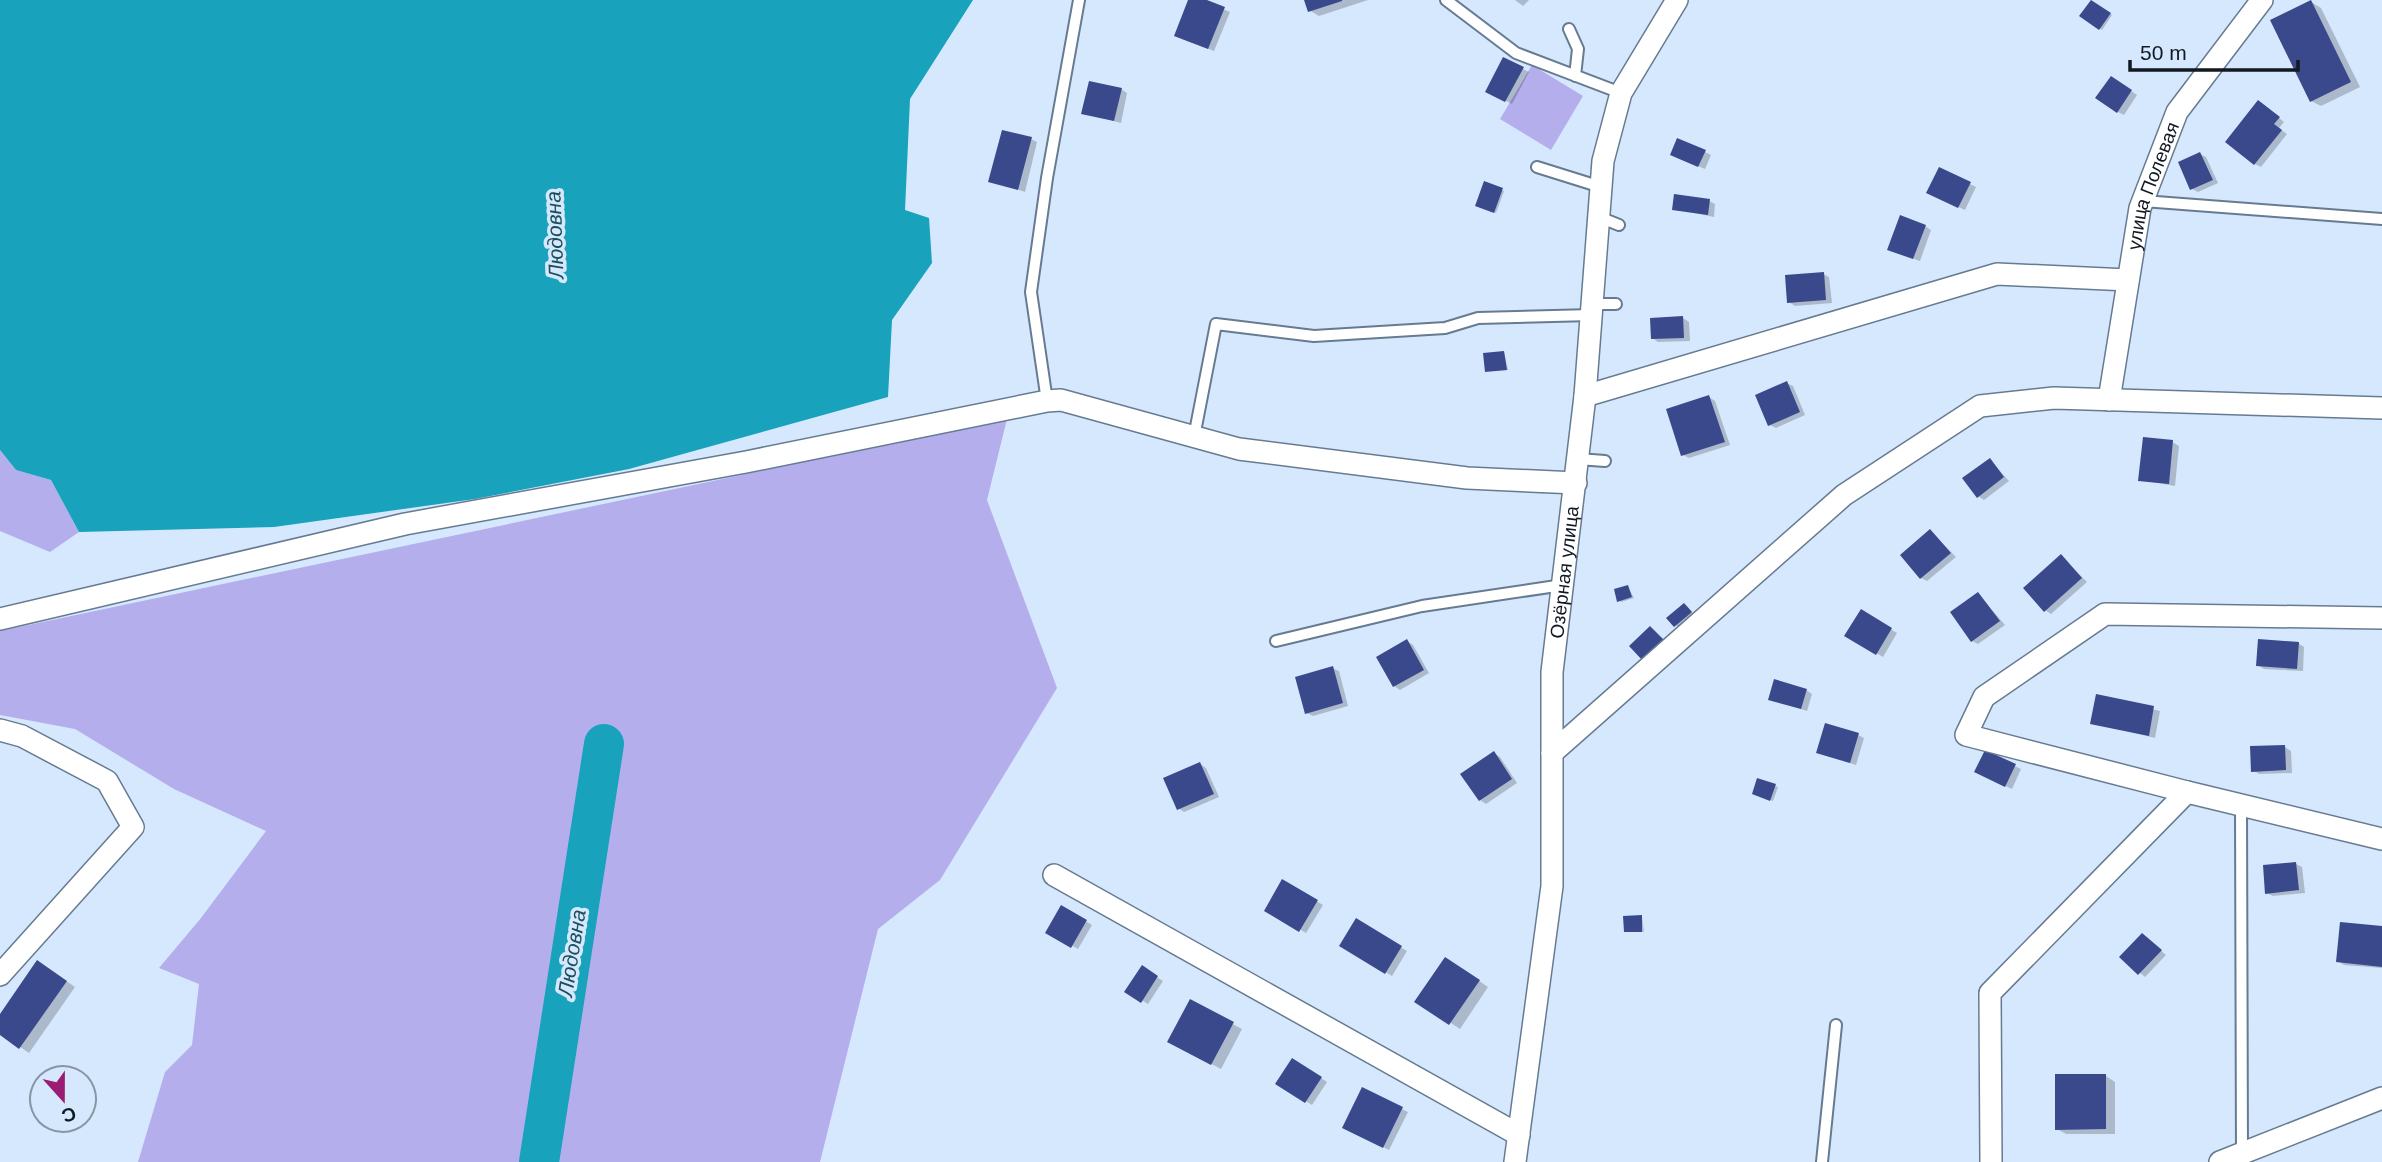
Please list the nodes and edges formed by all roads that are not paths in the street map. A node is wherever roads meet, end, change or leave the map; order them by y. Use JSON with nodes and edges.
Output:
{"nodes":[{"id":1,"x":1079,"y":0,"type":"edge"},
{"id":2,"x":1446,"y":0,"type":"edge"},
{"id":3,"x":1677,"y":0,"type":"edge"},
{"id":4,"x":2262,"y":0,"type":"edge"},
{"id":5,"x":1569,"y":29,"type":"dead end"},
{"id":6,"x":1575,"y":76,"type":"junction"},
{"id":7,"x":1621,"y":93,"type":"junction"},
{"id":8,"x":1537,"y":167,"type":"dead end"},
{"id":9,"x":1601,"y":187,"type":"junction"},
{"id":10,"x":2143,"y":201,"type":"junction"},
{"id":11,"x":2382,"y":219,"type":"edge"},
{"id":12,"x":2128,"y":280,"type":"junction"},
{"id":13,"x":1616,"y":304,"type":"dead end"},
{"id":14,"x":1592,"y":309,"type":"junction"},
{"id":15,"x":1586,"y":396,"type":"junction"},
{"id":16,"x":2109,"y":400,"type":"junction"},
{"id":17,"x":1046,"y":401,"type":"junction"},
{"id":18,"x":2382,"y":408,"type":"edge"},
{"id":19,"x":1194,"y":437,"type":"junction"},
{"id":20,"x":1578,"y":459,"type":"junction"},
{"id":21,"x":1605,"y":461,"type":"dead end"},
{"id":22,"x":1576,"y":483,"type":"junction"},
{"id":23,"x":1563,"y":585,"type":"junction"},
{"id":24,"x":2382,"y":618,"type":"edge"},
{"id":25,"x":0,"y":619,"type":"edge"},
{"id":26,"x":1276,"y":641,"type":"dead end"},
{"id":27,"x":0,"y":730,"type":"edge"},
{"id":28,"x":1552,"y":753,"type":"junction"},
{"id":29,"x":2187,"y":792,"type":"junction"},
{"id":30,"x":2241,"y":806,"type":"junction"},
{"id":31,"x":2382,"y":839,"type":"edge"},
{"id":32,"x":1054,"y":875,"type":"dead end"},
{"id":33,"x":0,"y":975,"type":"edge"},
{"id":34,"x":1836,"y":1025,"type":"dead end"},
{"id":35,"x":2382,"y":1098,"type":"edge"},
{"id":36,"x":1519,"y":1135,"type":"junction"},
{"id":37,"x":2242,"y":1156,"type":"junction"},
{"id":38,"x":1515,"y":1162,"type":"edge"},
{"id":39,"x":1822,"y":1162,"type":"edge"},
{"id":40,"x":1991,"y":1162,"type":"edge"},
{"id":41,"x":2220,"y":1162,"type":"edge"}],
"edges":[{"from":1,"to":17,"type":"lane"},
{"from":2,"to":6,"type":"lane"},
{"from":3,"to":7,"type":"street","name":"Озёрная улица"},
{"from":4,"to":10,"type":"street","name":"улица Полевая"},
{"from":5,"to":6,"type":"lane"},
{"from":6,"to":7,"type":"lane"},
{"from":7,"to":9,"type":"street","name":"Озёрная улица"},
{"from":8,"to":9,"type":"lane"},
{"from":9,"to":14,"type":"street","name":"Озёрная улица"},
{"from":10,"to":11,"type":"lane"},
{"from":10,"to":12,"type":"street","name":"улица Полевая"},
{"from":12,"to":15,"type":"street"},
{"from":12,"to":16,"type":"street","name":"улица Полевая"},
{"from":13,"to":14,"type":"lane"},
{"from":14,"to":15,"type":"street","name":"Озёрная улица"},
{"from":14,"to":19,"type":"lane"},
{"from":15,"to":20,"type":"street","name":"Озёрная улица"},
{"from":16,"to":18,"type":"street"},
{"from":16,"to":28,"type":"street"},
{"from":17,"to":19,"type":"street"},
{"from":17,"to":25,"type":"street"},
{"from":19,"to":22,"type":"street"},
{"from":20,"to":21,"type":"lane"},
{"from":20,"to":22,"type":"street","name":"Озёрная улица"},
{"from":22,"to":23,"type":"street","name":"Озёрная улица"},
{"from":23,"to":26,"type":"lane"},
{"from":23,"to":28,"type":"street","name":"Озёрная улица"},
{"from":24,"to":29,"type":"street"},
{"from":27,"to":33,"type":"street"},
{"from":28,"to":36,"type":"street","name":"Озёрная улица"},
{"from":29,"to":30,"type":"street"},
{"from":29,"to":40,"type":"street"},
{"from":30,"to":31,"type":"street"},
{"from":30,"to":37,"type":"lane"},
{"from":32,"to":36,"type":"street"},
{"from":34,"to":39,"type":"lane"},
{"from":35,"to":37,"type":"street"},
{"from":36,"to":38,"type":"street","name":"Озёрная улица"},
{"from":37,"to":41,"type":"street"}]}
